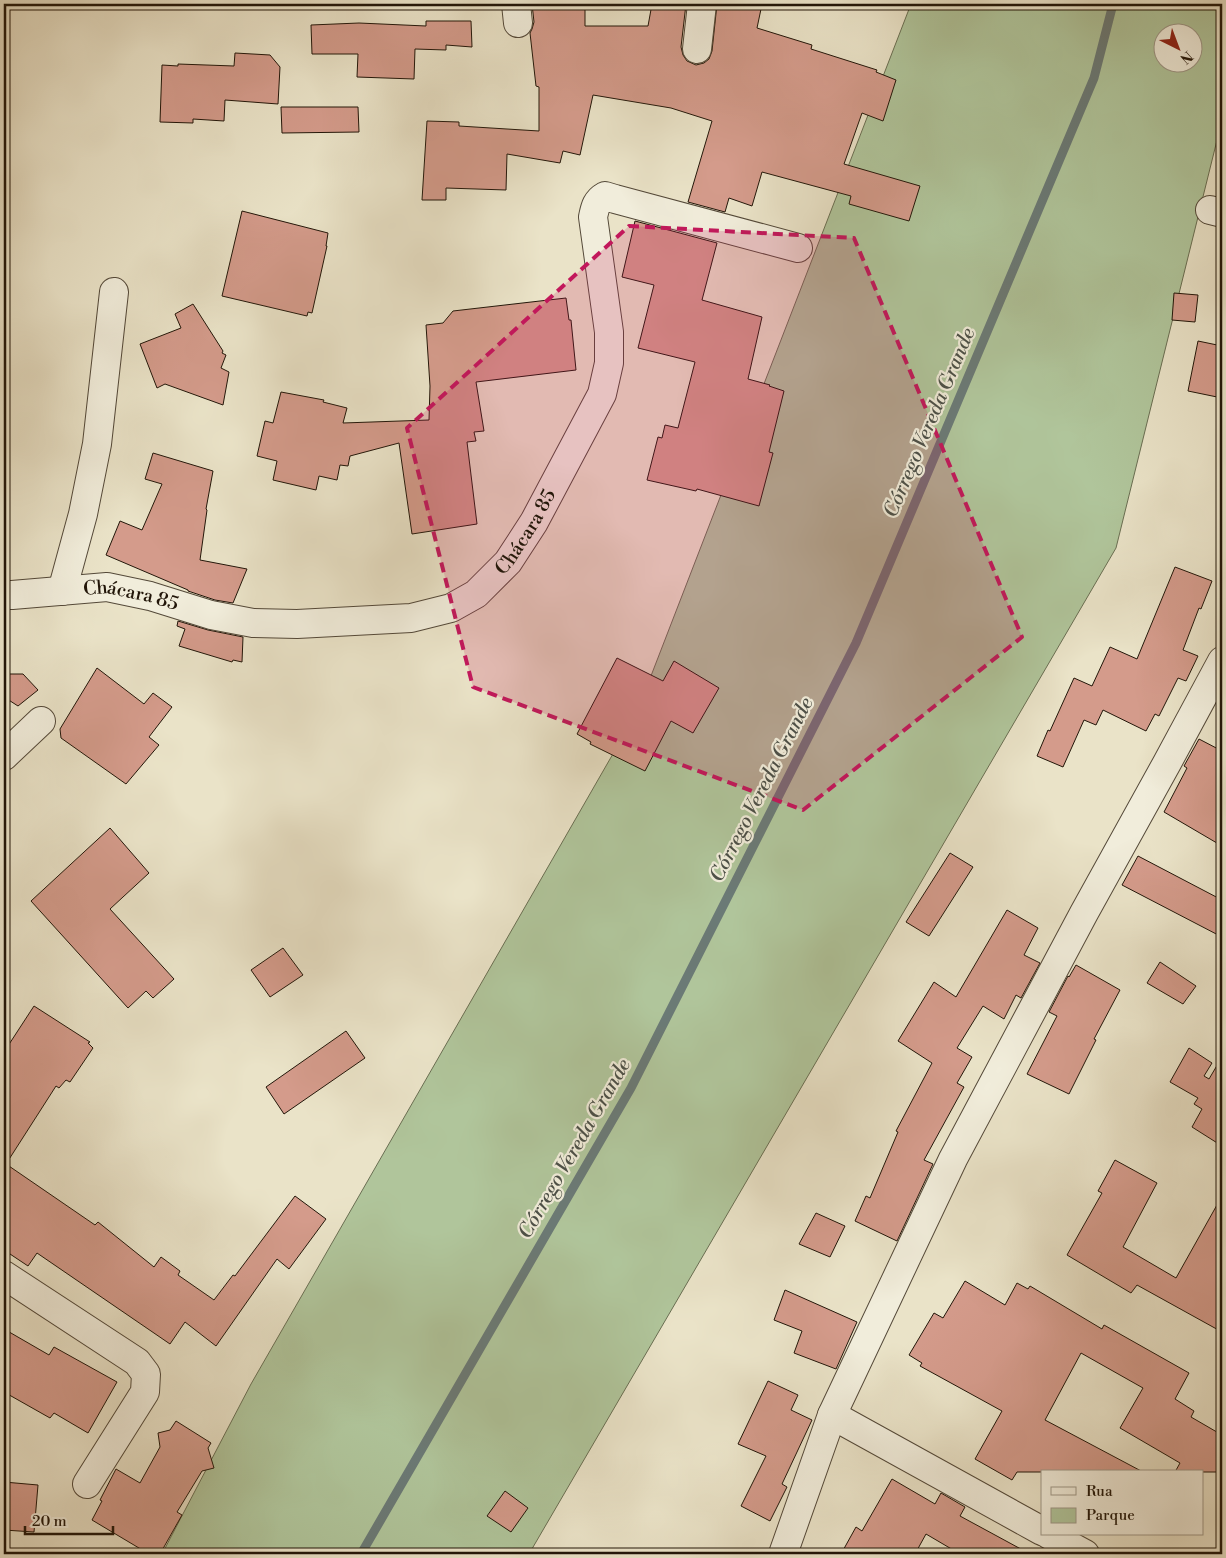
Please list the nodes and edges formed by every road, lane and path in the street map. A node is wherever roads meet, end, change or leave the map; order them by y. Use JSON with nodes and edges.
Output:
{"nodes":[{"id":1,"x":702,"y":4,"type":"edge"},
{"id":2,"x":697,"y":49,"type":"dead end"},
{"id":3,"x":798,"y":248,"type":"dead end"},
{"id":4,"x":114,"y":292,"type":"dead end"},
{"id":5,"x":62,"y":591,"type":"junction"},
{"id":6,"x":4,"y":595,"type":"edge"},
{"id":7,"x":1222,"y":661,"type":"edge"},
{"id":8,"x":40,"y":722,"type":"dead end"},
{"id":9,"x":4,"y":756,"type":"edge"},
{"id":10,"x":4,"y":1274,"type":"edge"},
{"id":11,"x":832,"y":1415,"type":"junction"},
{"id":12,"x":88,"y":1484,"type":"dead end"},
{"id":13,"x":1041,"y":1530,"type":"edge"},
{"id":14,"x":1052,"y":1536,"type":"edge"},
{"id":15,"x":783,"y":1554,"type":"edge"},
{"id":16,"x":1085,"y":1554,"type":"edge"}],
"edges":[{"from":1,"to":2,"type":"street"},
{"from":3,"to":5,"type":"street","name":"Chácara 85"},
{"from":4,"to":5,"type":"street"},
{"from":5,"to":6,"type":"street","name":"Chácara 85"},
{"from":7,"to":11,"type":"street"},
{"from":8,"to":9,"type":"street"},
{"from":10,"to":12,"type":"street"},
{"from":11,"to":13,"type":"street"},
{"from":11,"to":15,"type":"street"},
{"from":14,"to":16,"type":"street"}]}
